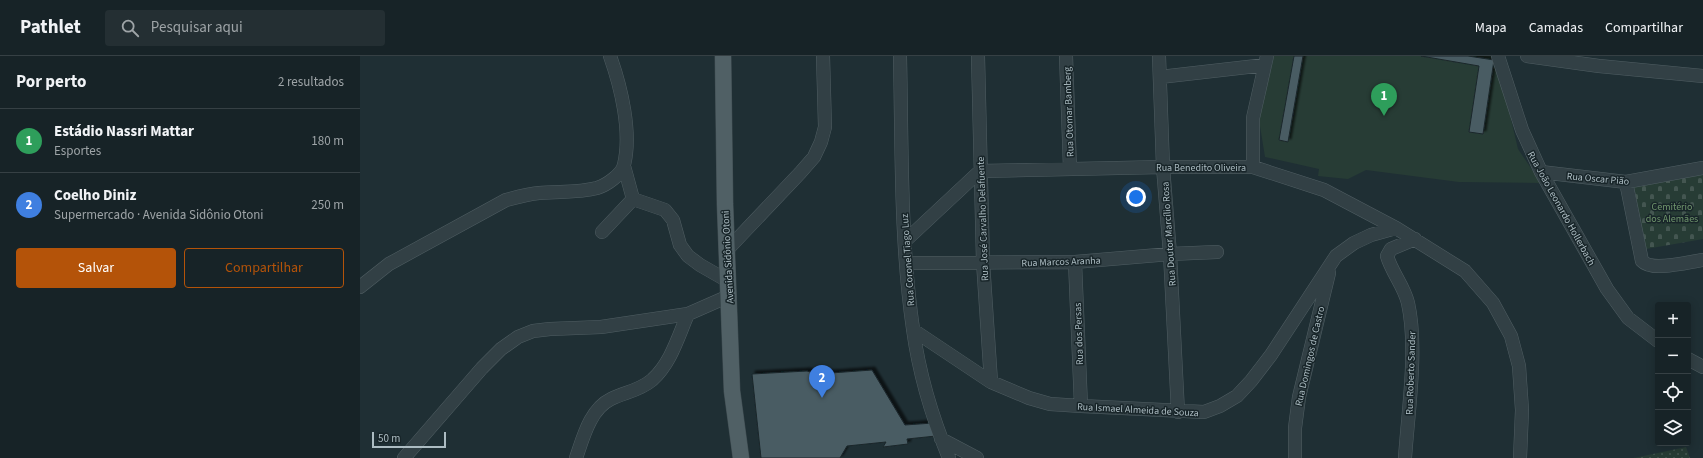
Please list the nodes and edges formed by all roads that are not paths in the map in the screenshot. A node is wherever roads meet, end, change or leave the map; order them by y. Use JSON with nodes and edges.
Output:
{"nodes":[{"id":1,"x":610,"y":56,"type":"edge"},
{"id":2,"x":723,"y":56,"type":"edge"},
{"id":3,"x":823,"y":56,"type":"edge"},
{"id":4,"x":900,"y":56,"type":"edge"},
{"id":5,"x":978,"y":56,"type":"edge"},
{"id":6,"x":1066,"y":56,"type":"edge"},
{"id":7,"x":1159,"y":56,"type":"edge"},
{"id":8,"x":1498,"y":56,"type":"edge"},
{"id":9,"x":1527,"y":56,"type":"edge"},
{"id":10,"x":1266,"y":60,"type":"edge"},
{"id":11,"x":1703,"y":76,"type":"edge"},
{"id":12,"x":1160,"y":77,"type":"junction"},
{"id":13,"x":624,"y":166,"type":"junction"},
{"id":14,"x":1163,"y":167,"type":"junction"},
{"id":15,"x":1253,"y":167,"type":"junction"},
{"id":16,"x":1070,"y":168,"type":"junction"},
{"id":17,"x":1703,"y":168,"type":"edge"},
{"id":18,"x":980,"y":171,"type":"junction"},
{"id":19,"x":1540,"y":172,"type":"junction"},
{"id":20,"x":1626,"y":182,"type":"junction"},
{"id":21,"x":633,"y":199,"type":"junction"},
{"id":22,"x":1396,"y":228,"type":"junction"},
{"id":23,"x":602,"y":232,"type":"dead end"},
{"id":24,"x":1415,"y":239,"type":"junction"},
{"id":25,"x":905,"y":241,"type":"junction"},
{"id":26,"x":726,"y":251,"type":"junction"},
{"id":27,"x":1217,"y":252,"type":"dead end"},
{"id":28,"x":1170,"y":254,"type":"junction"},
{"id":29,"x":1336,"y":256,"type":"junction"},
{"id":30,"x":1703,"y":260,"type":"edge"},
{"id":31,"x":983,"y":262,"type":"junction"},
{"id":32,"x":1075,"y":262,"type":"junction"},
{"id":33,"x":906,"y":263,"type":"junction"},
{"id":34,"x":360,"y":287,"type":"edge"},
{"id":35,"x":728,"y":289,"type":"junction"},
{"id":36,"x":688,"y":314,"type":"junction"},
{"id":37,"x":913,"y":330,"type":"junction"},
{"id":38,"x":1655,"y":339,"type":"edge"},
{"id":39,"x":1691,"y":361,"type":"edge"},
{"id":40,"x":1703,"y":367,"type":"edge"},
{"id":41,"x":991,"y":382,"type":"junction"},
{"id":42,"x":1081,"y":406,"type":"junction"},
{"id":43,"x":1178,"y":412,"type":"junction"},
{"id":44,"x":941,"y":439,"type":"junction"},
{"id":45,"x":404,"y":458,"type":"edge"},
{"id":46,"x":576,"y":458,"type":"edge"},
{"id":47,"x":741,"y":458,"type":"edge"},
{"id":48,"x":949,"y":458,"type":"edge"},
{"id":49,"x":976,"y":458,"type":"edge"},
{"id":50,"x":1294,"y":458,"type":"edge"},
{"id":51,"x":1405,"y":458,"type":"edge"},
{"id":52,"x":1520,"y":458,"type":"edge"}],
"edges":[{"from":1,"to":13,"type":"street"},
{"from":2,"to":26,"type":"main road","name":"Avenida Sidônio Otoni"},
{"from":3,"to":26,"type":"street"},
{"from":4,"to":25,"type":"street","name":"Rua Coronel Tiago Luz"},
{"from":5,"to":18,"type":"street","name":"Rua José Carvalho Delafuente"},
{"from":6,"to":16,"type":"street","name":"Rua Otomar Bamberg"},
{"from":7,"to":12,"type":"street","name":"Rua Doutor Marcílio Rosa"},
{"from":8,"to":19,"type":"street","name":"Rua João Leonardo Hollerbach"},
{"from":9,"to":11,"type":"street"},
{"from":10,"to":12,"type":"street"},
{"from":10,"to":15,"type":"street"},
{"from":12,"to":14,"type":"street","name":"Rua Doutor Marcílio Rosa"},
{"from":13,"to":21,"type":"street"},
{"from":13,"to":34,"type":"street"},
{"from":14,"to":15,"type":"street","name":"Rua Benedito Oliveira"},
{"from":14,"to":16,"type":"street","name":"Rua Benedito Oliveira"},
{"from":14,"to":28,"type":"street","name":"Rua Doutor Marcílio Rosa"},
{"from":15,"to":22,"type":"street","name":"Rua Benedito Oliveira"},
{"from":16,"to":18,"type":"street","name":"Rua Benedito Oliveira"},
{"from":17,"to":20,"type":"street","name":"Rua Oscar Pião"},
{"from":18,"to":25,"type":"street"},
{"from":18,"to":31,"type":"street","name":"Rua José Carvalho Delafuente"},
{"from":19,"to":20,"type":"street","name":"Rua Oscar Pião"},
{"from":19,"to":38,"type":"street","name":"Rua João Leonardo Hollerbach"},
{"from":20,"to":30,"type":"street"},
{"from":21,"to":23,"type":"street"},
{"from":21,"to":35,"type":"street"},
{"from":22,"to":24,"type":"street","name":"Rua Benedito Oliveira"},
{"from":22,"to":29,"type":"street","name":"Rua Ismael Almeida de Souza"},
{"from":24,"to":51,"type":"street","name":"Rua Roberto Sander"},
{"from":24,"to":52,"type":"street","name":"Rua Benedito Oliveira"},
{"from":25,"to":33,"type":"street","name":"Rua Coronel Tiago Luz"},
{"from":26,"to":35,"type":"main road","name":"Avenida Sidônio Otoni"},
{"from":27,"to":28,"type":"street","name":"Rua Marcos Aranha"},
{"from":28,"to":32,"type":"street","name":"Rua Marcos Aranha"},
{"from":28,"to":43,"type":"street","name":"Rua Doutor Marcílio Rosa"},
{"from":29,"to":43,"type":"street","name":"Rua Ismael Almeida de Souza"},
{"from":29,"to":50,"type":"street","name":"Rua Domingos de Castro"},
{"from":31,"to":32,"type":"street","name":"Rua Marcos Aranha"},
{"from":31,"to":33,"type":"street","name":"Rua Marcos Aranha"},
{"from":31,"to":41,"type":"street","name":"Rua José Carvalho Delafuente"},
{"from":32,"to":42,"type":"street","name":"Rua dos Persas"},
{"from":33,"to":37,"type":"street","name":"Rua Coronel Tiago Luz"},
{"from":35,"to":36,"type":"street"},
{"from":35,"to":47,"type":"main road","name":"Avenida Sidônio Otoni"},
{"from":36,"to":45,"type":"street"},
{"from":36,"to":46,"type":"street"},
{"from":37,"to":41,"type":"street","name":"Rua Ismael Almeida de Souza"},
{"from":37,"to":44,"type":"street","name":"Rua Coronel Tiago Luz"},
{"from":39,"to":40,"type":"street"},
{"from":41,"to":42,"type":"street","name":"Rua Ismael Almeida de Souza"},
{"from":42,"to":43,"type":"street","name":"Rua Ismael Almeida de Souza"},
{"from":44,"to":48,"type":"street","name":"Rua Coronel Tiago Luz"},
{"from":44,"to":49,"type":"street"}]}
